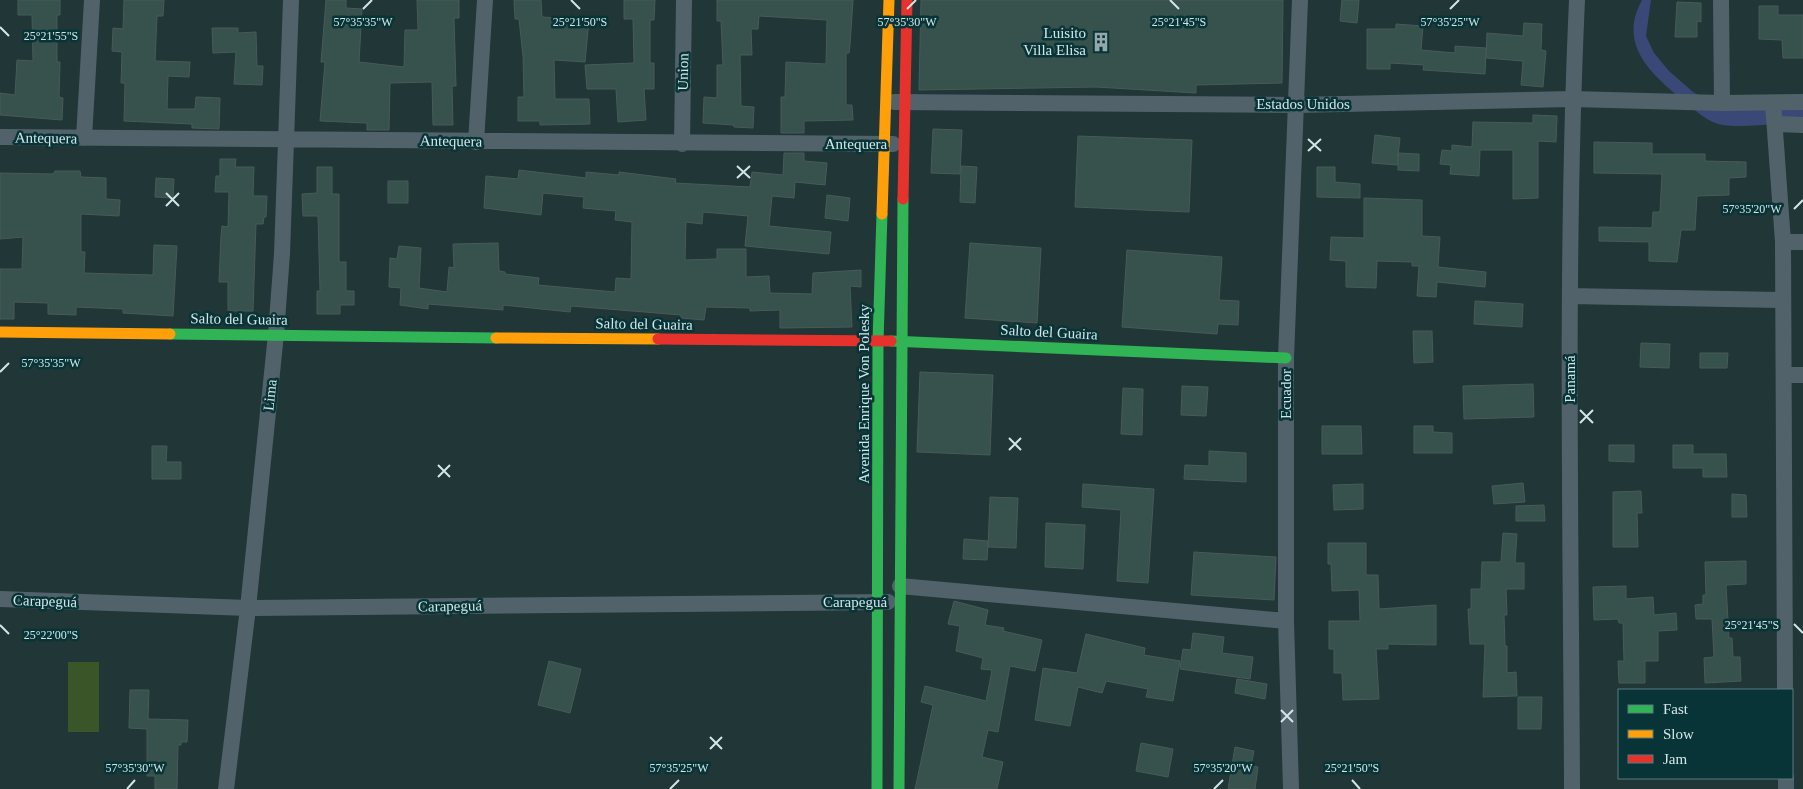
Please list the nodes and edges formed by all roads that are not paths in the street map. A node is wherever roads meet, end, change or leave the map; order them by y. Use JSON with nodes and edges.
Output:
{"nodes":[{"id":1,"x":92,"y":0,"type":"edge"},
{"id":2,"x":291,"y":0,"type":"edge"},
{"id":3,"x":485,"y":0,"type":"edge"},
{"id":4,"x":684,"y":0,"type":"edge"},
{"id":5,"x":889,"y":0,"type":"edge"},
{"id":6,"x":907,"y":0,"type":"edge"},
{"id":7,"x":1300,"y":0,"type":"edge"},
{"id":8,"x":1577,"y":0,"type":"edge"},
{"id":9,"x":1721,"y":0,"type":"edge"},
{"id":10,"x":1572,"y":99,"type":"junction"},
{"id":11,"x":904,"y":101,"type":"junction"},
{"id":12,"x":1803,"y":102,"type":"edge"},
{"id":13,"x":884,"y":103,"type":"junction"},
{"id":14,"x":1722,"y":103,"type":"junction"},
{"id":15,"x":1773,"y":103,"type":"junction"},
{"id":16,"x":1298,"y":105,"type":"junction"},
{"id":17,"x":1775,"y":124,"type":"junction"},
{"id":18,"x":1803,"y":125,"type":"edge"},
{"id":19,"x":0,"y":137,"type":"edge"},
{"id":20,"x":84,"y":138,"type":"junction"},
{"id":21,"x":286,"y":140,"type":"junction"},
{"id":22,"x":476,"y":142,"type":"junction"},
{"id":23,"x":682,"y":144,"type":"junction"},
{"id":24,"x":882,"y":144,"type":"junction"},
{"id":25,"x":903,"y":144,"type":"junction"},
{"id":26,"x":1783,"y":242,"type":"junction"},
{"id":27,"x":1803,"y":242,"type":"edge"},
{"id":28,"x":1570,"y":296,"type":"junction"},
{"id":29,"x":1783,"y":300,"type":"junction"},
{"id":30,"x":0,"y":332,"type":"edge"},
{"id":31,"x":276,"y":334,"type":"junction"},
{"id":32,"x":902,"y":341,"type":"junction"},
{"id":33,"x":878,"y":342,"type":"junction"},
{"id":34,"x":1286,"y":358,"type":"junction"},
{"id":35,"x":1784,"y":375,"type":"junction"},
{"id":36,"x":1803,"y":375,"type":"edge"},
{"id":37,"x":900,"y":594,"type":"junction"},
{"id":38,"x":0,"y":599,"type":"edge"},
{"id":39,"x":879,"y":602,"type":"junction"},
{"id":40,"x":248,"y":608,"type":"junction"},
{"id":41,"x":1286,"y":621,"type":"junction"},
{"id":42,"x":1785,"y":689,"type":"edge"},
{"id":43,"x":226,"y":789,"type":"edge"},
{"id":44,"x":877,"y":789,"type":"edge"},
{"id":45,"x":899,"y":789,"type":"edge"},
{"id":46,"x":1291,"y":789,"type":"edge"},
{"id":47,"x":1572,"y":789,"type":"edge"}],
"edges":[{"from":1,"to":20,"type":"street"},
{"from":2,"to":21,"type":"street","name":"Lima"},
{"from":3,"to":22,"type":"street"},
{"from":4,"to":23,"type":"street","name":"Union"},
{"from":5,"to":13,"type":"main road","name":"Avenida Enrique Von Polesky"},
{"from":6,"to":11,"type":"main road"},
{"from":7,"to":16,"type":"street","name":"Ecuador"},
{"from":8,"to":10,"type":"street","name":"Panamá"},
{"from":9,"to":14,"type":"street"},
{"from":10,"to":14,"type":"street","name":"Estados Unidos"},
{"from":10,"to":16,"type":"street","name":"Estados Unidos"},
{"from":10,"to":28,"type":"street","name":"Panamá"},
{"from":11,"to":13,"type":"street","name":"Estados Unidos"},
{"from":11,"to":16,"type":"street","name":"Estados Unidos"},
{"from":11,"to":25,"type":"main road"},
{"from":12,"to":15,"type":"street","name":"Estados Unidos"},
{"from":13,"to":24,"type":"main road","name":"Avenida Enrique Von Polesky"},
{"from":14,"to":15,"type":"street","name":"Estados Unidos"},
{"from":15,"to":17,"type":"street"},
{"from":16,"to":34,"type":"street","name":"Ecuador"},
{"from":17,"to":18,"type":"street"},
{"from":17,"to":26,"type":"street"},
{"from":19,"to":20,"type":"street","name":"Antequera"},
{"from":20,"to":21,"type":"street","name":"Antequera"},
{"from":21,"to":22,"type":"street","name":"Antequera"},
{"from":21,"to":31,"type":"street","name":"Lima"},
{"from":22,"to":23,"type":"street","name":"Antequera"},
{"from":23,"to":24,"type":"street","name":"Antequera"},
{"from":24,"to":25,"type":"street","name":"Antequera"},
{"from":24,"to":33,"type":"main road","name":"Avenida Enrique Von Polesky"},
{"from":25,"to":32,"type":"main road"},
{"from":26,"to":27,"type":"street"},
{"from":26,"to":29,"type":"street"},
{"from":28,"to":29,"type":"street"},
{"from":28,"to":47,"type":"street","name":"Panamá"},
{"from":29,"to":35,"type":"street"},
{"from":30,"to":31,"type":"main road","name":"Salto del Guaira"},
{"from":31,"to":33,"type":"main road","name":"Salto del Guaira"},
{"from":31,"to":40,"type":"street","name":"Lima"},
{"from":32,"to":33,"type":"main road","name":"Salto del Guaira"},
{"from":32,"to":34,"type":"main road","name":"Salto del Guaira"},
{"from":32,"to":37,"type":"main road"},
{"from":33,"to":39,"type":"main road","name":"Avenida Enrique Von Polesky"},
{"from":34,"to":41,"type":"street","name":"Ecuador"},
{"from":35,"to":36,"type":"street"},
{"from":35,"to":42,"type":"street"},
{"from":37,"to":39,"type":"street","name":"Carapeguá"},
{"from":37,"to":41,"type":"street","name":"Carapeguá"},
{"from":37,"to":45,"type":"main road"},
{"from":38,"to":40,"type":"street","name":"Carapeguá"},
{"from":39,"to":40,"type":"street","name":"Carapeguá"},
{"from":39,"to":44,"type":"main road","name":"Avenida Enrique Von Polesky"},
{"from":40,"to":43,"type":"street","name":"Lima"},
{"from":41,"to":46,"type":"street","name":"Ecuador"}]}
